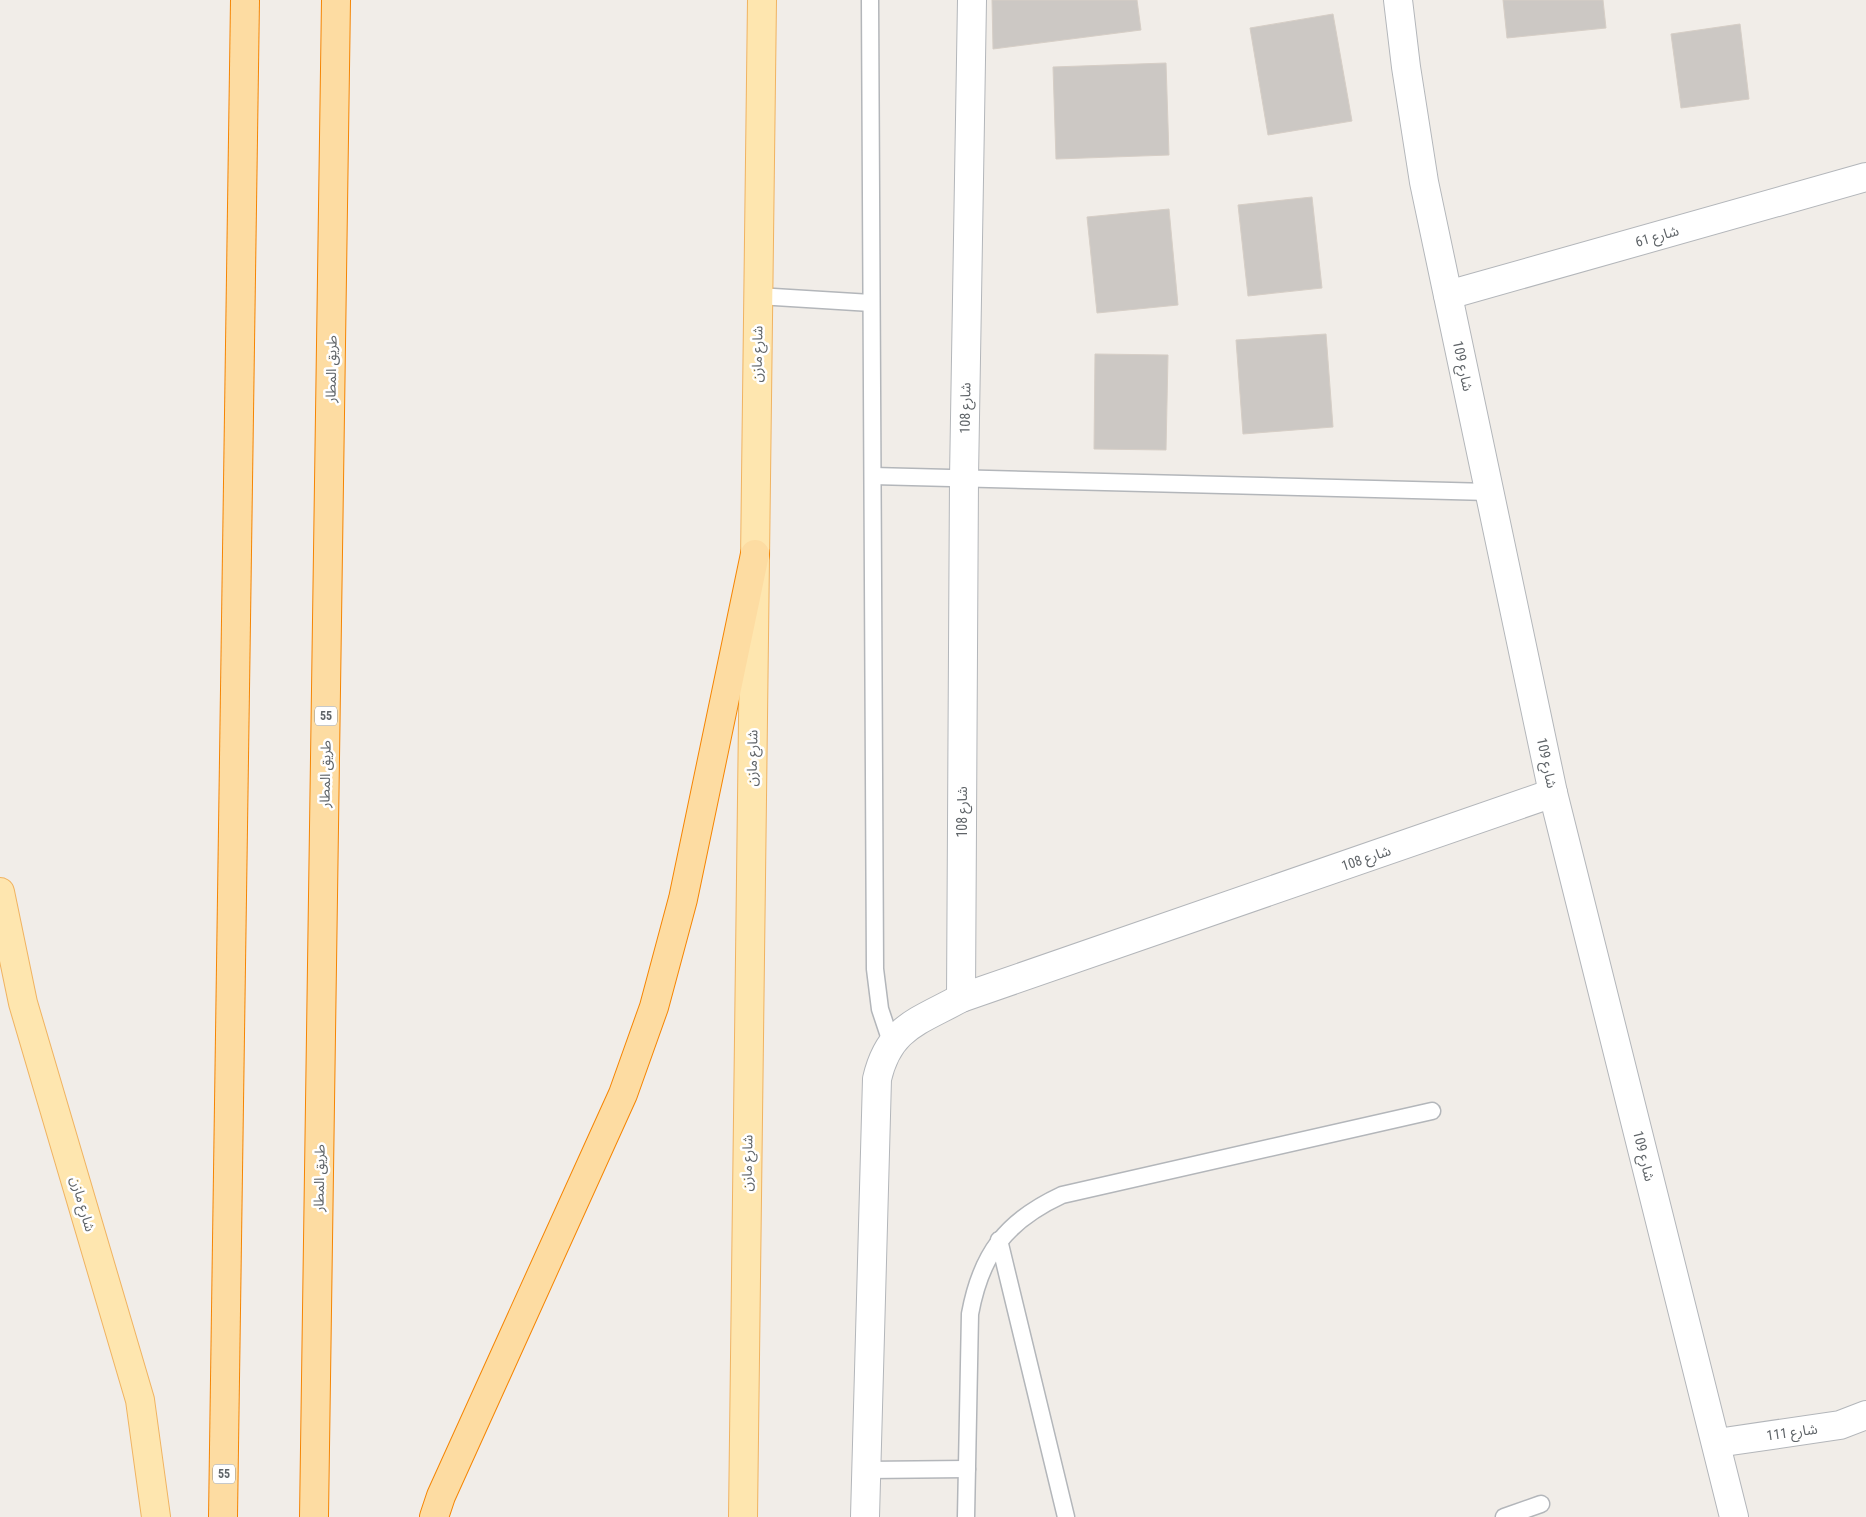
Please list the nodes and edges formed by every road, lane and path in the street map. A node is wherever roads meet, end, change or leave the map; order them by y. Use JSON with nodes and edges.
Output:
{"nodes":[{"id":1,"x":245,"y":0,"type":"edge"},
{"id":2,"x":336,"y":0,"type":"edge"},
{"id":3,"x":762,"y":0,"type":"edge"},
{"id":4,"x":870,"y":0,"type":"edge"},
{"id":5,"x":972,"y":0,"type":"edge"},
{"id":6,"x":1398,"y":0,"type":"edge"},
{"id":7,"x":1866,"y":177,"type":"edge"},
{"id":8,"x":1448,"y":295,"type":"junction"},
{"id":9,"x":758,"y":296,"type":"junction"},
{"id":10,"x":871,"y":303,"type":"junction"},
{"id":11,"x":873,"y":476,"type":"junction"},
{"id":12,"x":964,"y":478,"type":"junction"},
{"id":13,"x":1489,"y":492,"type":"junction"},
{"id":14,"x":755,"y":554,"type":"junction"},
{"id":15,"x":1553,"y":793,"type":"junction"},
{"id":16,"x":0,"y":892,"type":"edge"},
{"id":17,"x":961,"y":998,"type":"junction"},
{"id":18,"x":891,"y":1042,"type":"junction"},
{"id":19,"x":1432,"y":1111,"type":"dead end"},
{"id":20,"x":999,"y":1240,"type":"junction"},
{"id":21,"x":1866,"y":1415,"type":"edge"},
{"id":22,"x":1716,"y":1443,"type":"junction"},
{"id":23,"x":967,"y":1469,"type":"junction"},
{"id":24,"x":866,"y":1470,"type":"junction"},
{"id":25,"x":1541,"y":1504,"type":"dead end"},
{"id":26,"x":156,"y":1517,"type":"edge"},
{"id":27,"x":224,"y":1517,"type":"edge"},
{"id":28,"x":314,"y":1517,"type":"edge"},
{"id":29,"x":434,"y":1517,"type":"edge"},
{"id":30,"x":743,"y":1517,"type":"edge"},
{"id":31,"x":865,"y":1517,"type":"edge"},
{"id":32,"x":966,"y":1517,"type":"edge"},
{"id":33,"x":1066,"y":1517,"type":"edge"},
{"id":34,"x":1504,"y":1517,"type":"edge"},
{"id":35,"x":1734,"y":1517,"type":"edge"}],
"edges":[{"from":1,"to":27,"type":"highway","number":"55"},
{"from":2,"to":28,"type":"highway","name":"طريق المطار","number":"55"},
{"from":3,"to":9,"type":"main road","name":"شارع مازن"},
{"from":4,"to":10,"type":"lane"},
{"from":5,"to":12,"type":"street","name":"شارع 108"},
{"from":6,"to":8,"type":"street","name":"شارع 109"},
{"from":7,"to":8,"type":"street","name":"شارع 61"},
{"from":8,"to":13,"type":"street","name":"شارع 109"},
{"from":9,"to":10,"type":"lane"},
{"from":9,"to":14,"type":"main road","name":"شارع مازن"},
{"from":10,"to":11,"type":"lane"},
{"from":11,"to":12,"type":"lane"},
{"from":11,"to":18,"type":"lane"},
{"from":12,"to":13,"type":"lane"},
{"from":12,"to":17,"type":"street","name":"شارع 108"},
{"from":13,"to":15,"type":"street","name":"شارع 109"},
{"from":14,"to":29,"type":"highway"},
{"from":14,"to":30,"type":"main road","name":"شارع مازن"},
{"from":15,"to":17,"type":"street","name":"شارع 108"},
{"from":15,"to":22,"type":"street","name":"شارع 109"},
{"from":16,"to":26,"type":"main road","name":"شارع مازن"},
{"from":17,"to":18,"type":"street"},
{"from":18,"to":24,"type":"street"},
{"from":19,"to":20,"type":"lane"},
{"from":20,"to":23,"type":"lane"},
{"from":20,"to":33,"type":"lane"},
{"from":21,"to":22,"type":"street","name":"شارع 111"},
{"from":22,"to":35,"type":"street","name":"شارع 109"},
{"from":23,"to":24,"type":"lane"},
{"from":23,"to":32,"type":"lane"},
{"from":24,"to":31,"type":"street"},
{"from":25,"to":34,"type":"lane"}]}
